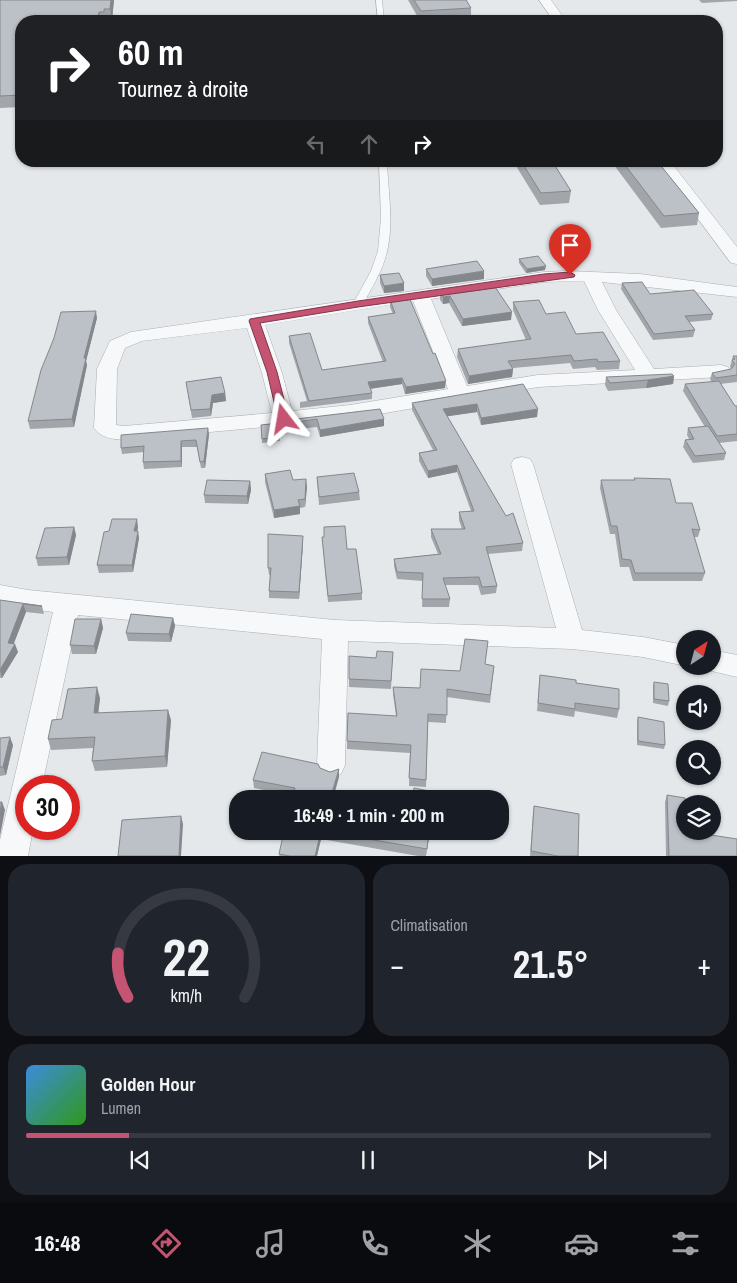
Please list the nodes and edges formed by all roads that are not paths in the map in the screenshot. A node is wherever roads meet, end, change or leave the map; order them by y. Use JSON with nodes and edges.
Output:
{"nodes":[{"id":1,"x":379,"y":0,"type":"edge"},
{"id":2,"x":545,"y":0,"type":"edge"},
{"id":3,"x":381,"y":15,"type":"edge"},
{"id":4,"x":556,"y":15,"type":"edge"},
{"id":5,"x":383,"y":167,"type":"edge"},
{"id":6,"x":667,"y":167,"type":"edge"},
{"id":7,"x":737,"y":260,"type":"edge"},
{"id":8,"x":592,"y":277,"type":"junction"},
{"id":9,"x":737,"y":292,"type":"edge"},
{"id":10,"x":420,"y":295,"type":"junction"},
{"id":11,"x":358,"y":304,"type":"junction"},
{"id":12,"x":254,"y":321,"type":"junction"},
{"id":13,"x":721,"y":371,"type":"edge"},
{"id":14,"x":648,"y":374,"type":"junction"},
{"id":15,"x":460,"y":394,"type":"junction"},
{"id":16,"x":284,"y":419,"type":"junction"},
{"id":17,"x":522,"y":464,"type":"dead end"},
{"id":18,"x":0,"y":595,"type":"edge"},
{"id":19,"x":68,"y":604,"type":"junction"},
{"id":20,"x":335,"y":630,"type":"junction"},
{"id":21,"x":572,"y":639,"type":"junction"},
{"id":22,"x":676,"y":654,"type":"edge"},
{"id":23,"x":721,"y":663,"type":"edge"},
{"id":24,"x":737,"y":666,"type":"edge"},
{"id":25,"x":331,"y":766,"type":"dead end"},
{"id":26,"x":30,"y":775,"type":"edge"},
{"id":27,"x":16,"y":840,"type":"edge"},
{"id":28,"x":12,"y":856,"type":"edge"}],
"edges":[{"from":1,"to":3,"type":"lane"},
{"from":2,"to":4,"type":"street"},
{"from":5,"to":11,"type":"lane"},
{"from":6,"to":7,"type":"street"},
{"from":8,"to":9,"type":"street"},
{"from":8,"to":10,"type":"street"},
{"from":8,"to":14,"type":"street"},
{"from":10,"to":11,"type":"street"},
{"from":10,"to":15,"type":"street"},
{"from":11,"to":12,"type":"street"},
{"from":12,"to":16,"type":"street"},
{"from":12,"to":16,"type":"street"},
{"from":13,"to":14,"type":"street"},
{"from":14,"to":15,"type":"street"},
{"from":15,"to":16,"type":"street"},
{"from":17,"to":21,"type":"street"},
{"from":18,"to":19,"type":"street"},
{"from":19,"to":20,"type":"street"},
{"from":19,"to":26,"type":"street"},
{"from":20,"to":21,"type":"street"},
{"from":20,"to":25,"type":"street"},
{"from":21,"to":22,"type":"street"},
{"from":23,"to":24,"type":"street"},
{"from":27,"to":28,"type":"street"}]}
